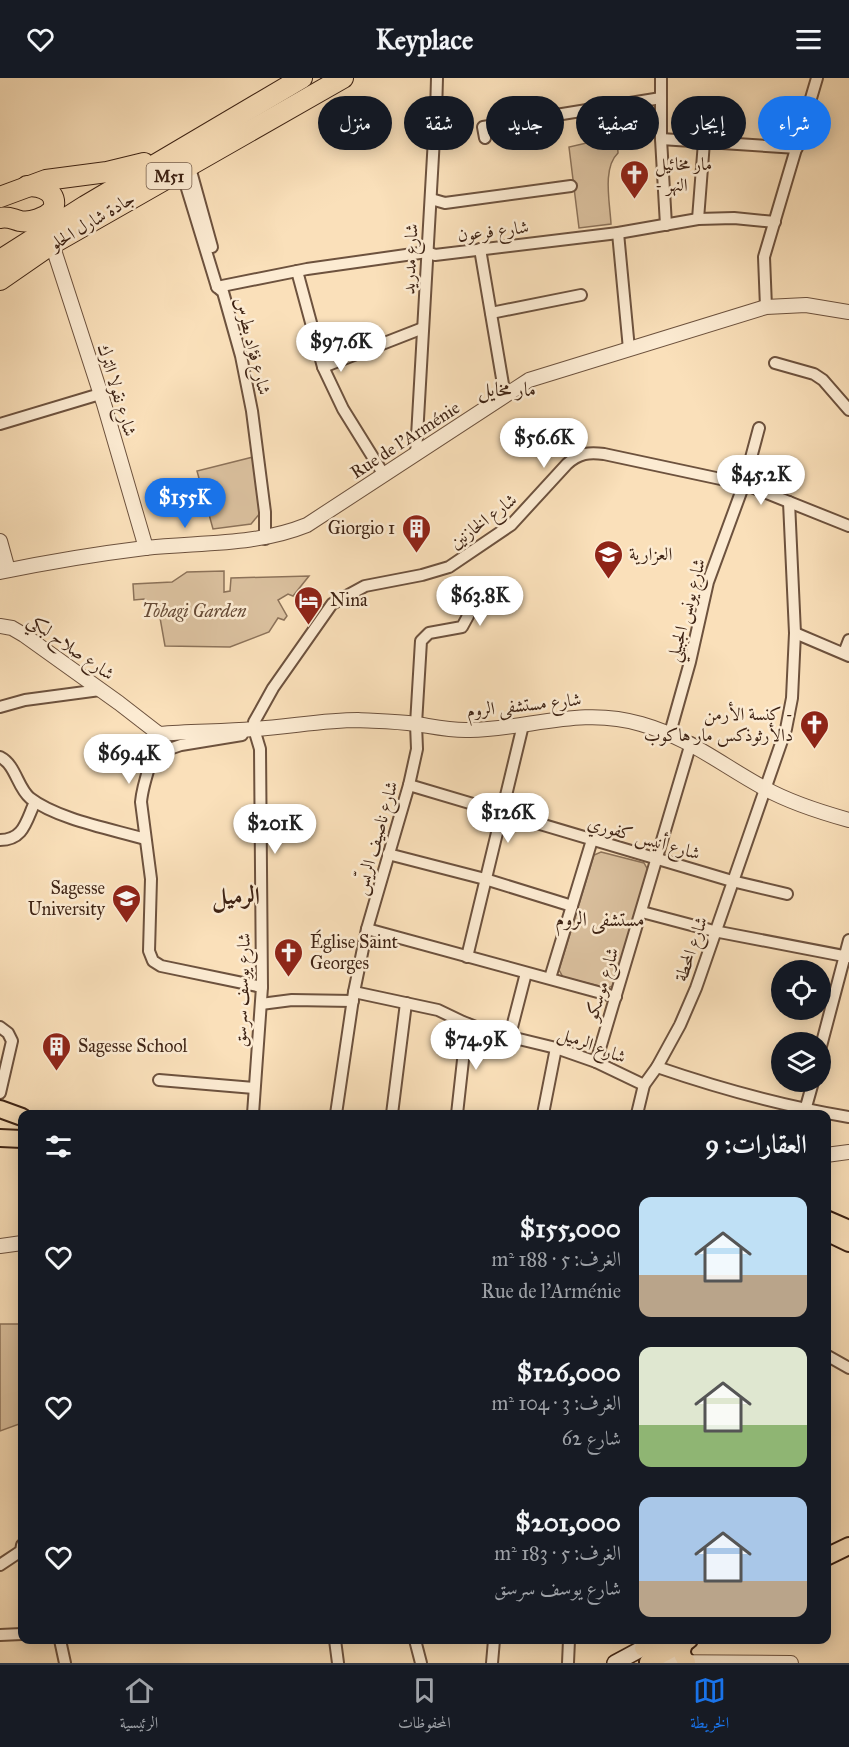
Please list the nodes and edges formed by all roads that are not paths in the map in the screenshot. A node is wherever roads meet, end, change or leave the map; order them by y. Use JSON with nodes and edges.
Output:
{"nodes":[{"id":1,"x":302,"y":78,"type":"edge"},
{"id":2,"x":343,"y":78,"type":"edge"},
{"id":3,"x":437,"y":78,"type":"edge"},
{"id":4,"x":661,"y":78,"type":"edge"},
{"id":5,"x":817,"y":78,"type":"edge"},
{"id":6,"x":436,"y":96,"type":"edge"},
{"id":7,"x":812,"y":96,"type":"edge"},
{"id":8,"x":661,"y":98,"type":"junction"},
{"id":9,"x":485,"y":138,"type":"dead end"},
{"id":10,"x":661,"y":139,"type":"junction"},
{"id":11,"x":671,"y":140,"type":"edge"},
{"id":12,"x":191,"y":144,"type":"junction"},
{"id":13,"x":433,"y":150,"type":"edge"},
{"id":14,"x":703,"y":150,"type":"edge"},
{"id":15,"x":796,"y":150,"type":"edge"},
{"id":16,"x":185,"y":167,"type":"junction"},
{"id":17,"x":27,"y":186,"type":"junction"},
{"id":18,"x":570,"y":186,"type":"dead end"},
{"id":19,"x":0,"y":197,"type":"edge"},
{"id":20,"x":431,"y":199,"type":"junction"},
{"id":21,"x":9,"y":219,"type":"edge"},
{"id":22,"x":698,"y":219,"type":"junction"},
{"id":23,"x":775,"y":222,"type":"junction"},
{"id":24,"x":666,"y":225,"type":"junction"},
{"id":25,"x":618,"y":232,"type":"junction"},
{"id":26,"x":52,"y":244,"type":"junction"},
{"id":27,"x":480,"y":249,"type":"junction"},
{"id":28,"x":8,"y":255,"type":"edge"},
{"id":29,"x":427,"y":255,"type":"junction"},
{"id":30,"x":298,"y":274,"type":"junction"},
{"id":31,"x":0,"y":280,"type":"edge"},
{"id":32,"x":221,"y":288,"type":"junction"},
{"id":33,"x":581,"y":295,"type":"dead end"},
{"id":34,"x":766,"y":307,"type":"junction"},
{"id":35,"x":849,"y":312,"type":"edge"},
{"id":36,"x":491,"y":313,"type":"junction"},
{"id":37,"x":423,"y":327,"type":"junction"},
{"id":38,"x":629,"y":349,"type":"junction"},
{"id":39,"x":775,"y":363,"type":"dead end"},
{"id":40,"x":323,"y":367,"type":"junction"},
{"id":41,"x":100,"y":394,"type":"junction"},
{"id":42,"x":505,"y":396,"type":"junction"},
{"id":43,"x":849,"y":410,"type":"edge"},
{"id":44,"x":0,"y":424,"type":"edge"},
{"id":45,"x":759,"y":428,"type":"dead end"},
{"id":46,"x":416,"y":454,"type":"junction"},
{"id":47,"x":384,"y":475,"type":"junction"},
{"id":48,"x":744,"y":484,"type":"junction"},
{"id":49,"x":789,"y":502,"type":"junction"},
{"id":50,"x":849,"y":526,"type":"edge"},
{"id":51,"x":265,"y":539,"type":"junction"},
{"id":52,"x":0,"y":541,"type":"edge"},
{"id":53,"x":146,"y":548,"type":"junction"},
{"id":54,"x":4,"y":571,"type":"edge"},
{"id":55,"x":464,"y":602,"type":"dead end"},
{"id":56,"x":0,"y":626,"type":"edge"},
{"id":57,"x":795,"y":633,"type":"junction"},
{"id":58,"x":849,"y":640,"type":"edge"},
{"id":59,"x":847,"y":654,"type":"edge"},
{"id":60,"x":100,"y":690,"type":"junction"},
{"id":61,"x":0,"y":707,"type":"edge"},
{"id":62,"x":416,"y":724,"type":"junction"},
{"id":63,"x":523,"y":725,"type":"junction"},
{"id":64,"x":254,"y":729,"type":"junction"},
{"id":65,"x":670,"y":733,"type":"junction"},
{"id":66,"x":159,"y":734,"type":"junction"},
{"id":67,"x":691,"y":743,"type":"junction"},
{"id":68,"x":260,"y":749,"type":"junction"},
{"id":69,"x":155,"y":754,"type":"junction"},
{"id":70,"x":0,"y":757,"type":"edge"},
{"id":71,"x":409,"y":785,"type":"junction"},
{"id":72,"x":765,"y":789,"type":"junction"},
{"id":73,"x":35,"y":802,"type":"junction"},
{"id":74,"x":500,"y":813,"type":"junction"},
{"id":75,"x":848,"y":818,"type":"edge"},
{"id":76,"x":145,"y":839,"type":"junction"},
{"id":77,"x":0,"y":840,"type":"edge"},
{"id":78,"x":592,"y":840,"type":"junction"},
{"id":79,"x":388,"y":854,"type":"junction"},
{"id":80,"x":656,"y":859,"type":"junction"},
{"id":81,"x":485,"y":879,"type":"junction"},
{"id":82,"x":732,"y":880,"type":"junction"},
{"id":83,"x":787,"y":894,"type":"dead end"},
{"id":84,"x":572,"y":906,"type":"junction"},
{"id":85,"x":642,"y":912,"type":"junction"},
{"id":86,"x":367,"y":929,"type":"junction"},
{"id":87,"x":714,"y":931,"type":"junction"},
{"id":88,"x":849,"y":940,"type":"edge"},
{"id":89,"x":847,"y":956,"type":"edge"},
{"id":90,"x":467,"y":957,"type":"junction"},
{"id":91,"x":526,"y":973,"type":"junction"},
{"id":92,"x":550,"y":978,"type":"junction"},
{"id":93,"x":262,"y":987,"type":"junction"},
{"id":94,"x":354,"y":996,"type":"junction"},
{"id":95,"x":616,"y":997,"type":"junction"},
{"id":96,"x":406,"y":1003,"type":"junction"},
{"id":97,"x":261,"y":1004,"type":"junction"},
{"id":98,"x":467,"y":1024,"type":"junction"},
{"id":99,"x":0,"y":1028,"type":"edge"},
{"id":100,"x":825,"y":1032,"type":"edge"},
{"id":101,"x":510,"y":1035,"type":"junction"},
{"id":102,"x":556,"y":1048,"type":"junction"},
{"id":103,"x":596,"y":1062,"type":"junction"},
{"id":104,"x":657,"y":1067,"type":"junction"},
{"id":105,"x":159,"y":1080,"type":"dead end"},
{"id":106,"x":644,"y":1085,"type":"junction"},
{"id":107,"x":254,"y":1088,"type":"junction"},
{"id":108,"x":810,"y":1092,"type":"edge"},
{"id":109,"x":0,"y":1093,"type":"edge"},
{"id":110,"x":0,"y":1109,"type":"edge"},
{"id":111,"x":253,"y":1110,"type":"edge"},
{"id":112,"x":337,"y":1110,"type":"edge"},
{"id":113,"x":393,"y":1110,"type":"edge"},
{"id":114,"x":457,"y":1110,"type":"edge"},
{"id":115,"x":544,"y":1110,"type":"edge"},
{"id":116,"x":638,"y":1110,"type":"edge"},
{"id":117,"x":798,"y":1110,"type":"edge"},
{"id":118,"x":806,"y":1110,"type":"edge"},
{"id":119,"x":831,"y":1115,"type":"edge"},
{"id":120,"x":18,"y":1116,"type":"edge"},
{"id":121,"x":849,"y":1117,"type":"edge"},
{"id":122,"x":0,"y":1122,"type":"edge"},
{"id":123,"x":18,"y":1124,"type":"edge"},
{"id":124,"x":0,"y":1138,"type":"edge"},
{"id":125,"x":18,"y":1139,"type":"edge"},
{"id":126,"x":849,"y":1152,"type":"edge"},
{"id":127,"x":831,"y":1154,"type":"edge"},
{"id":128,"x":831,"y":1221,"type":"edge"},
{"id":129,"x":849,"y":1230,"type":"edge"},
{"id":130,"x":831,"y":1234,"type":"edge"},
{"id":131,"x":849,"y":1243,"type":"edge"},
{"id":132,"x":18,"y":1244,"type":"edge"},
{"id":133,"x":0,"y":1246,"type":"edge"},
{"id":134,"x":831,"y":1358,"type":"edge"},
{"id":135,"x":849,"y":1368,"type":"edge"},
{"id":136,"x":849,"y":1546,"type":"edge"},
{"id":137,"x":18,"y":1552,"type":"edge"},
{"id":138,"x":831,"y":1555,"type":"edge"},
{"id":139,"x":849,"y":1558,"type":"edge"},
{"id":140,"x":0,"y":1565,"type":"edge"},
{"id":141,"x":831,"y":1566,"type":"edge"},
{"id":142,"x":18,"y":1634,"type":"edge"},
{"id":143,"x":0,"y":1635,"type":"edge"},
{"id":144,"x":61,"y":1644,"type":"edge"},
{"id":145,"x":336,"y":1644,"type":"edge"},
{"id":146,"x":417,"y":1644,"type":"edge"},
{"id":147,"x":494,"y":1644,"type":"edge"},
{"id":148,"x":569,"y":1644,"type":"edge"},
{"id":149,"x":674,"y":1644,"type":"edge"},
{"id":150,"x":685,"y":1644,"type":"edge"},
{"id":151,"x":645,"y":1653,"type":"edge"},
{"id":152,"x":687,"y":1662,"type":"edge"},
{"id":153,"x":65,"y":1663,"type":"edge"},
{"id":154,"x":338,"y":1663,"type":"edge"},
{"id":155,"x":421,"y":1663,"type":"edge"},
{"id":156,"x":492,"y":1663,"type":"edge"},
{"id":157,"x":568,"y":1663,"type":"edge"},
{"id":158,"x":615,"y":1663,"type":"edge"},
{"id":159,"x":712,"y":1663,"type":"edge"},
{"id":160,"x":790,"y":1663,"type":"edge"}],
"edges":[{"from":1,"to":12,"type":"highway","name":"جادة شارل الحلو","number":"M51"},
{"from":2,"to":16,"type":"highway","name":"جادة شارل الحلو","number":"M51"},
{"from":3,"to":6,"type":"street"},
{"from":4,"to":8,"type":"street"},
{"from":5,"to":7,"type":"street"},
{"from":8,"to":9,"type":"street"},
{"from":8,"to":10,"type":"street"},
{"from":10,"to":11,"type":"street"},
{"from":10,"to":24,"type":"street"},
{"from":12,"to":17,"type":"highway"},
{"from":12,"to":28,"type":"highway","name":"جادة شارل الحلو","number":"M51"},
{"from":13,"to":20,"type":"street","name":"شارع مدريد"},
{"from":14,"to":22,"type":"street"},
{"from":15,"to":23,"type":"street"},
{"from":16,"to":26,"type":"highway","name":"جادة شارل الحلو","number":"M51"},
{"from":16,"to":32,"type":"street","name":"شارع فؤاد بطرس"},
{"from":17,"to":19,"type":"highway"},
{"from":17,"to":21,"type":"highway"},
{"from":18,"to":20,"type":"street"},
{"from":20,"to":29,"type":"street","name":"شارع مدريد"},
{"from":21,"to":28,"type":"highway"},
{"from":22,"to":23,"type":"street","name":"شارع فرعون"},
{"from":22,"to":24,"type":"street","name":"شارع فرعون"},
{"from":23,"to":34,"type":"street"},
{"from":24,"to":25,"type":"street","name":"شارع فرعون"},
{"from":25,"to":27,"type":"street","name":"شارع فرعون"},
{"from":25,"to":38,"type":"street"},
{"from":26,"to":31,"type":"highway","name":"جادة شارل الحلو","number":"M51"},
{"from":26,"to":41,"type":"street","name":"شارع نقولا الترك"},
{"from":27,"to":29,"type":"street","name":"شارع فرعون"},
{"from":27,"to":36,"type":"street"},
{"from":29,"to":30,"type":"street","name":"شارع فرعون"},
{"from":29,"to":37,"type":"street","name":"شارع مدريد"},
{"from":30,"to":32,"type":"street","name":"شارع فرعون"},
{"from":30,"to":40,"type":"street"},
{"from":32,"to":51,"type":"street","name":"شارع فؤاد بطرس"},
{"from":33,"to":36,"type":"street"},
{"from":34,"to":35,"type":"street","name":"Rue de l'Arménie"},
{"from":34,"to":38,"type":"street","name":"Rue de l'Arménie"},
{"from":36,"to":42,"type":"street"},
{"from":37,"to":40,"type":"street"},
{"from":37,"to":46,"type":"street","name":"شارع مدريد"},
{"from":38,"to":42,"type":"street","name":"Rue de l'Arménie"},
{"from":39,"to":43,"type":"street"},
{"from":40,"to":47,"type":"street"},
{"from":41,"to":44,"type":"street"},
{"from":41,"to":53,"type":"street","name":"شارع نقولا الترك"},
{"from":42,"to":46,"type":"street","name":"Rue de l'Arménie"},
{"from":45,"to":48,"type":"street","name":"شارع يونس الجبيلي"},
{"from":46,"to":47,"type":"street","name":"Rue de l'Arménie"},
{"from":47,"to":51,"type":"street","name":"Rue de l'Arménie"},
{"from":48,"to":49,"type":"street"},
{"from":48,"to":64,"type":"street","name":"شارع الخازنين"},
{"from":48,"to":65,"type":"street","name":"شارع يونس الجبيلي"},
{"from":49,"to":50,"type":"street"},
{"from":49,"to":57,"type":"street","name":"شارع المحطة"},
{"from":51,"to":53,"type":"street","name":"Rue de l'Arménie"},
{"from":52,"to":54,"type":"street"},
{"from":53,"to":54,"type":"street","name":"Rue de l'Arménie"},
{"from":55,"to":62,"type":"street","name":"شارع ناصيف الريّس"},
{"from":56,"to":60,"type":"street","name":"شارع صلاح لبكي"},
{"from":57,"to":59,"type":"street"},
{"from":57,"to":72,"type":"street","name":"شارع المحطة"},
{"from":58,"to":59,"type":"street"},
{"from":60,"to":61,"type":"street"},
{"from":60,"to":66,"type":"street","name":"شارع صلاح لبكي"},
{"from":62,"to":63,"type":"street","name":"شارع مستشفى الروم"},
{"from":62,"to":64,"type":"street","name":"شارع مستشفى الروم"},
{"from":62,"to":71,"type":"street","name":"شارع ناصيف الريّس"},
{"from":63,"to":65,"type":"street","name":"شارع مستشفى الروم"},
{"from":63,"to":74,"type":"street"},
{"from":64,"to":66,"type":"street","name":"شارع مستشفى الروم"},
{"from":64,"to":68,"type":"street","name":"شارع يوسف سرسق"},
{"from":65,"to":67,"type":"street","name":"شارع مستشفى الروم"},
{"from":66,"to":69,"type":"street"},
{"from":67,"to":72,"type":"street","name":"شارع مستشفى الروم"},
{"from":67,"to":80,"type":"street","name":"شارع موسكو"},
{"from":68,"to":69,"type":"street"},
{"from":68,"to":93,"type":"street","name":"شارع يوسف سرسق"},
{"from":69,"to":76,"type":"street"},
{"from":70,"to":73,"type":"street"},
{"from":71,"to":74,"type":"street","name":"شارع أنيس كفوري"},
{"from":71,"to":79,"type":"street","name":"شارع ناصيف الريّس"},
{"from":72,"to":75,"type":"street","name":"شارع مستشفى الروم"},
{"from":72,"to":82,"type":"street","name":"شارع المحطة"},
{"from":73,"to":76,"type":"street"},
{"from":73,"to":77,"type":"street"},
{"from":74,"to":78,"type":"street","name":"شارع أنيس كفوري"},
{"from":74,"to":81,"type":"street"},
{"from":76,"to":93,"type":"street"},
{"from":78,"to":80,"type":"street","name":"شارع أنيس كفوري"},
{"from":78,"to":84,"type":"street"},
{"from":79,"to":81,"type":"street"},
{"from":79,"to":86,"type":"street","name":"شارع ناصيف الريّس"},
{"from":80,"to":82,"type":"street","name":"شارع أنيس كفوري"},
{"from":80,"to":85,"type":"street","name":"شارع موسكو"},
{"from":81,"to":84,"type":"street"},
{"from":81,"to":90,"type":"street"},
{"from":82,"to":83,"type":"street","name":"شارع أنيس كفوري"},
{"from":82,"to":87,"type":"street","name":"شارع المحطة"},
{"from":84,"to":92,"type":"street"},
{"from":85,"to":87,"type":"street"},
{"from":85,"to":95,"type":"street","name":"شارع موسكو"},
{"from":86,"to":90,"type":"street"},
{"from":86,"to":94,"type":"street","name":"شارع ناصيف الريّس"},
{"from":87,"to":89,"type":"street"},
{"from":87,"to":104,"type":"street","name":"شارع المحطة"},
{"from":88,"to":89,"type":"street"},
{"from":89,"to":100,"type":"street"},
{"from":90,"to":91,"type":"street"},
{"from":91,"to":92,"type":"street"},
{"from":91,"to":101,"type":"street"},
{"from":92,"to":95,"type":"street"},
{"from":93,"to":97,"type":"street","name":"شارع يوسف سرسق"},
{"from":94,"to":96,"type":"street","name":"شارع الرميل"},
{"from":94,"to":97,"type":"street","name":"شارع الرميل"},
{"from":94,"to":112,"type":"street","name":"شارع ناصيف الريّس"},
{"from":95,"to":103,"type":"street","name":"شارع موسكو"},
{"from":96,"to":98,"type":"street","name":"شارع الرميل"},
{"from":96,"to":113,"type":"street"},
{"from":97,"to":107,"type":"street","name":"شارع يوسف سرسق"},
{"from":98,"to":101,"type":"street","name":"شارع الرميل"},
{"from":98,"to":114,"type":"street"},
{"from":99,"to":109,"type":"street"},
{"from":101,"to":102,"type":"street","name":"شارع الرميل"},
{"from":102,"to":103,"type":"street","name":"شارع الرميل"},
{"from":102,"to":115,"type":"street"},
{"from":103,"to":106,"type":"street","name":"شارع الرميل"},
{"from":104,"to":106,"type":"street","name":"شارع المحطة"},
{"from":104,"to":117,"type":"street"},
{"from":105,"to":107,"type":"street"},
{"from":106,"to":116,"type":"street","name":"شارع المحطة"},
{"from":107,"to":111,"type":"street","name":"شارع يوسف سرسق"},
{"from":108,"to":118,"type":"street"},
{"from":110,"to":120,"type":"highway"},
{"from":119,"to":121,"type":"street"},
{"from":122,"to":123,"type":"highway"},
{"from":124,"to":125,"type":"highway"},
{"from":126,"to":127,"type":"street"},
{"from":128,"to":129,"type":"highway"},
{"from":130,"to":131,"type":"highway"},
{"from":132,"to":133,"type":"street"},
{"from":134,"to":135,"type":"street"},
{"from":136,"to":138,"type":"highway"},
{"from":137,"to":140,"type":"street"},
{"from":139,"to":141,"type":"highway"},
{"from":142,"to":143,"type":"street"},
{"from":144,"to":153,"type":"street"},
{"from":145,"to":154,"type":"street"},
{"from":146,"to":155,"type":"street"},
{"from":147,"to":156,"type":"street"},
{"from":148,"to":157,"type":"street"},
{"from":149,"to":151,"type":"highway"},
{"from":150,"to":152,"type":"highway"},
{"from":151,"to":152,"type":"street"},
{"from":151,"to":158,"type":"main road"},
{"from":152,"to":159,"type":"street"},
{"from":159,"to":160,"type":"street"}]}
